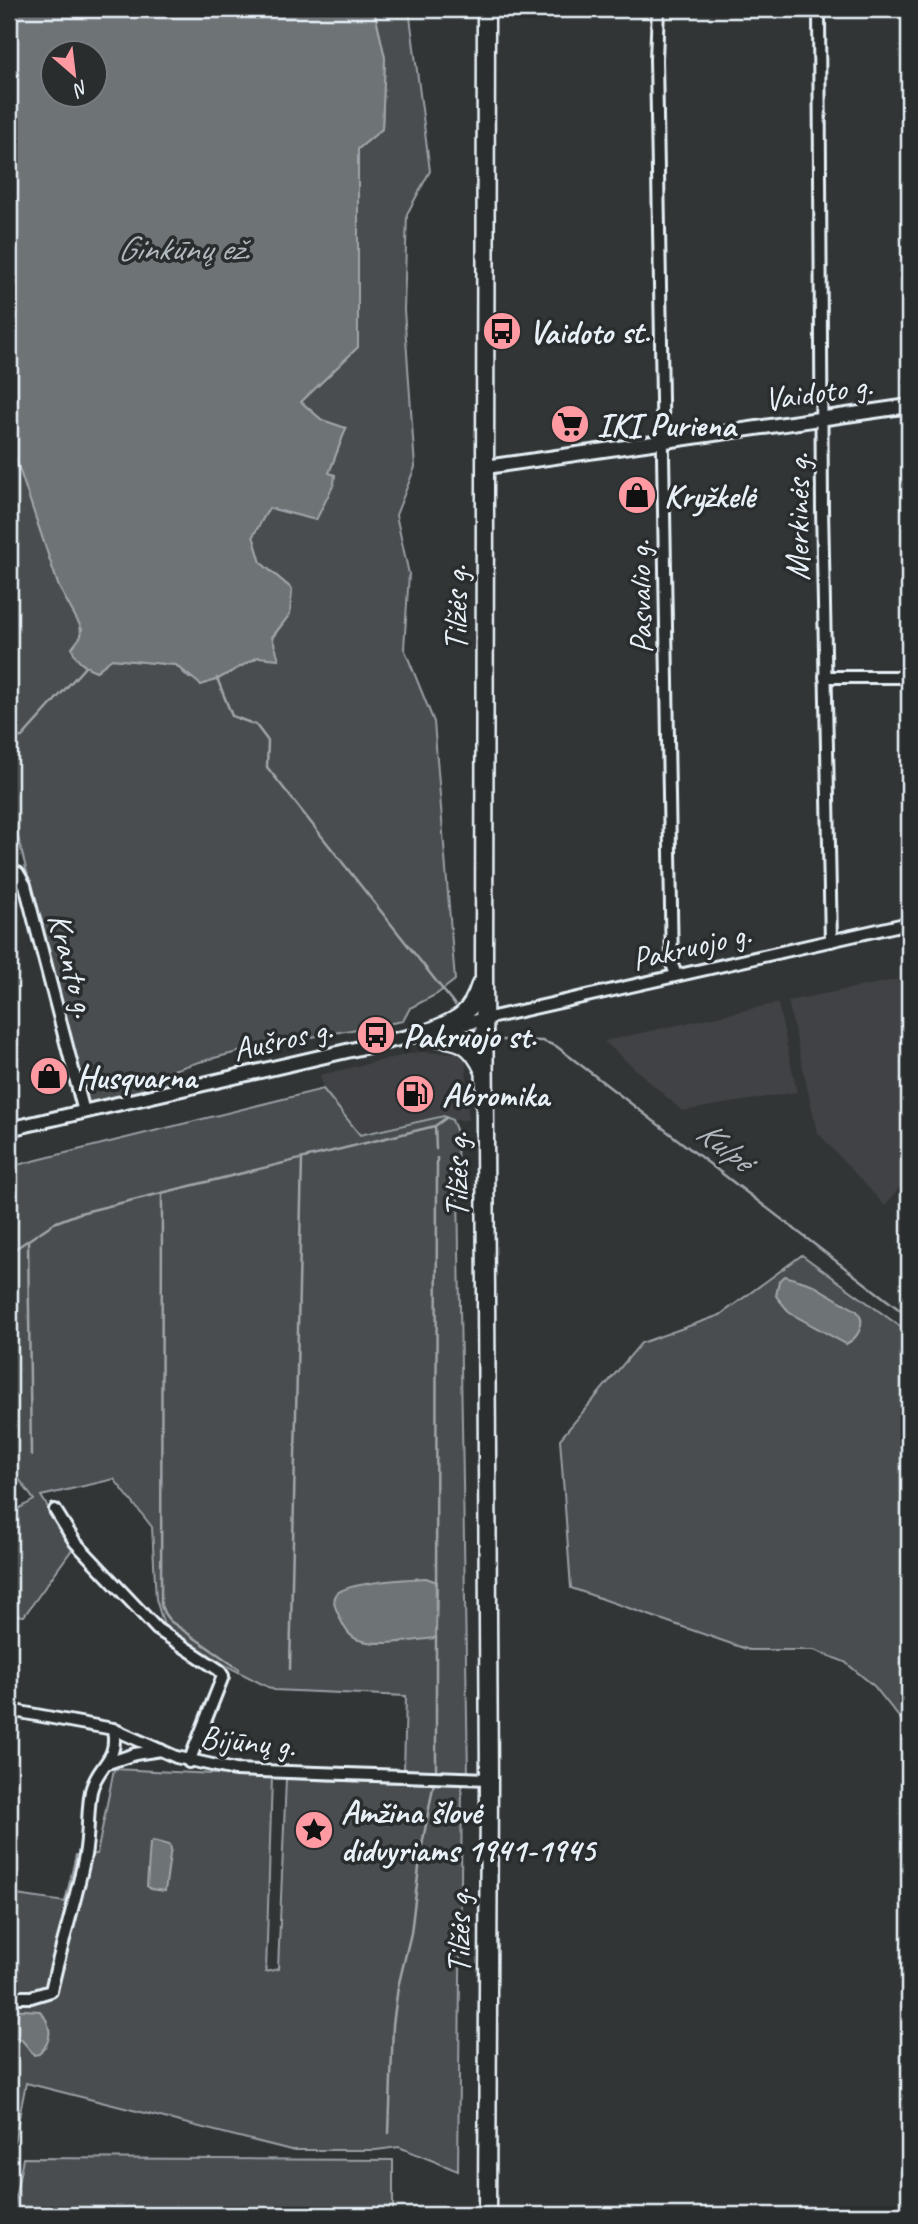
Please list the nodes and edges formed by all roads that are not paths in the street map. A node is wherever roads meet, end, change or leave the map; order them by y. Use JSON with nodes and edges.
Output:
{"nodes":[{"id":1,"x":486,"y":9,"type":"edge"},
{"id":2,"x":658,"y":9,"type":"edge"},
{"id":3,"x":819,"y":9,"type":"edge"},
{"id":4,"x":909,"y":407,"type":"edge"},
{"id":5,"x":822,"y":418,"type":"junction"},
{"id":6,"x":664,"y":442,"type":"junction"},
{"id":7,"x":485,"y":467,"type":"junction"},
{"id":8,"x":825,"y":677,"type":"junction"},
{"id":9,"x":909,"y":677,"type":"edge"},
{"id":10,"x":14,"y":872,"type":"edge"},
{"id":11,"x":909,"y":923,"type":"edge"},
{"id":12,"x":831,"y":941,"type":"junction"},
{"id":13,"x":484,"y":973,"type":"junction"},
{"id":14,"x":676,"y":975,"type":"junction"},
{"id":15,"x":485,"y":1019,"type":"junction"},
{"id":16,"x":422,"y":1035,"type":"junction"},
{"id":17,"x":485,"y":1073,"type":"junction"},
{"id":18,"x":84,"y":1112,"type":"junction"},
{"id":19,"x":9,"y":1129,"type":"edge"},
{"id":20,"x":55,"y":1510,"type":"dead end"},
{"id":21,"x":9,"y":1710,"type":"edge"},
{"id":22,"x":113,"y":1729,"type":"junction"},
{"id":23,"x":161,"y":1750,"type":"junction"},
{"id":24,"x":189,"y":1762,"type":"junction"},
{"id":25,"x":108,"y":1763,"type":"junction"},
{"id":26,"x":489,"y":1779,"type":"junction"},
{"id":27,"x":9,"y":1997,"type":"edge"},
{"id":28,"x":487,"y":2215,"type":"edge"}],
"edges":[{"from":1,"to":7,"type":"highway","name":"Tilžės g."},
{"from":2,"to":6,"type":"street","name":"Pasvalio g."},
{"from":3,"to":5,"type":"street","name":"Merkinės g."},
{"from":4,"to":5,"type":"main road","name":"Vaidoto g."},
{"from":5,"to":6,"type":"main road","name":"Vaidoto g."},
{"from":5,"to":8,"type":"street","name":"Merkinės g."},
{"from":6,"to":7,"type":"main road","name":"Vaidoto g."},
{"from":6,"to":14,"type":"street","name":"Pasvalio g."},
{"from":7,"to":13,"type":"highway","name":"Tilžės g."},
{"from":8,"to":9,"type":"street"},
{"from":8,"to":12,"type":"street","name":"Merkinės g."},
{"from":10,"to":18,"type":"street","name":"Kranto g."},
{"from":11,"to":12,"type":"street","name":"Pakruojo g."},
{"from":12,"to":14,"type":"street","name":"Pakruojo g."},
{"from":13,"to":15,"type":"highway","name":"Tilžės g."},
{"from":13,"to":16,"type":"highway"},
{"from":14,"to":15,"type":"street","name":"Pakruojo g."},
{"from":15,"to":16,"type":"main road","name":"Aušros g."},
{"from":15,"to":17,"type":"highway","name":"Tilžės g."},
{"from":16,"to":17,"type":"highway"},
{"from":16,"to":18,"type":"main road","name":"Aušros g."},
{"from":17,"to":26,"type":"highway","name":"Tilžės g."},
{"from":18,"to":19,"type":"main road","name":"Aušros g."},
{"from":20,"to":24,"type":"street"},
{"from":21,"to":22,"type":"street","name":"Bijūnų g."},
{"from":22,"to":23,"type":"street","name":"Bijūnų g."},
{"from":22,"to":25,"type":"street"},
{"from":23,"to":24,"type":"street","name":"Bijūnų g."},
{"from":23,"to":25,"type":"street"},
{"from":24,"to":26,"type":"street","name":"Bijūnų g."},
{"from":25,"to":27,"type":"street"},
{"from":26,"to":28,"type":"highway","name":"Tilžės g."}]}
